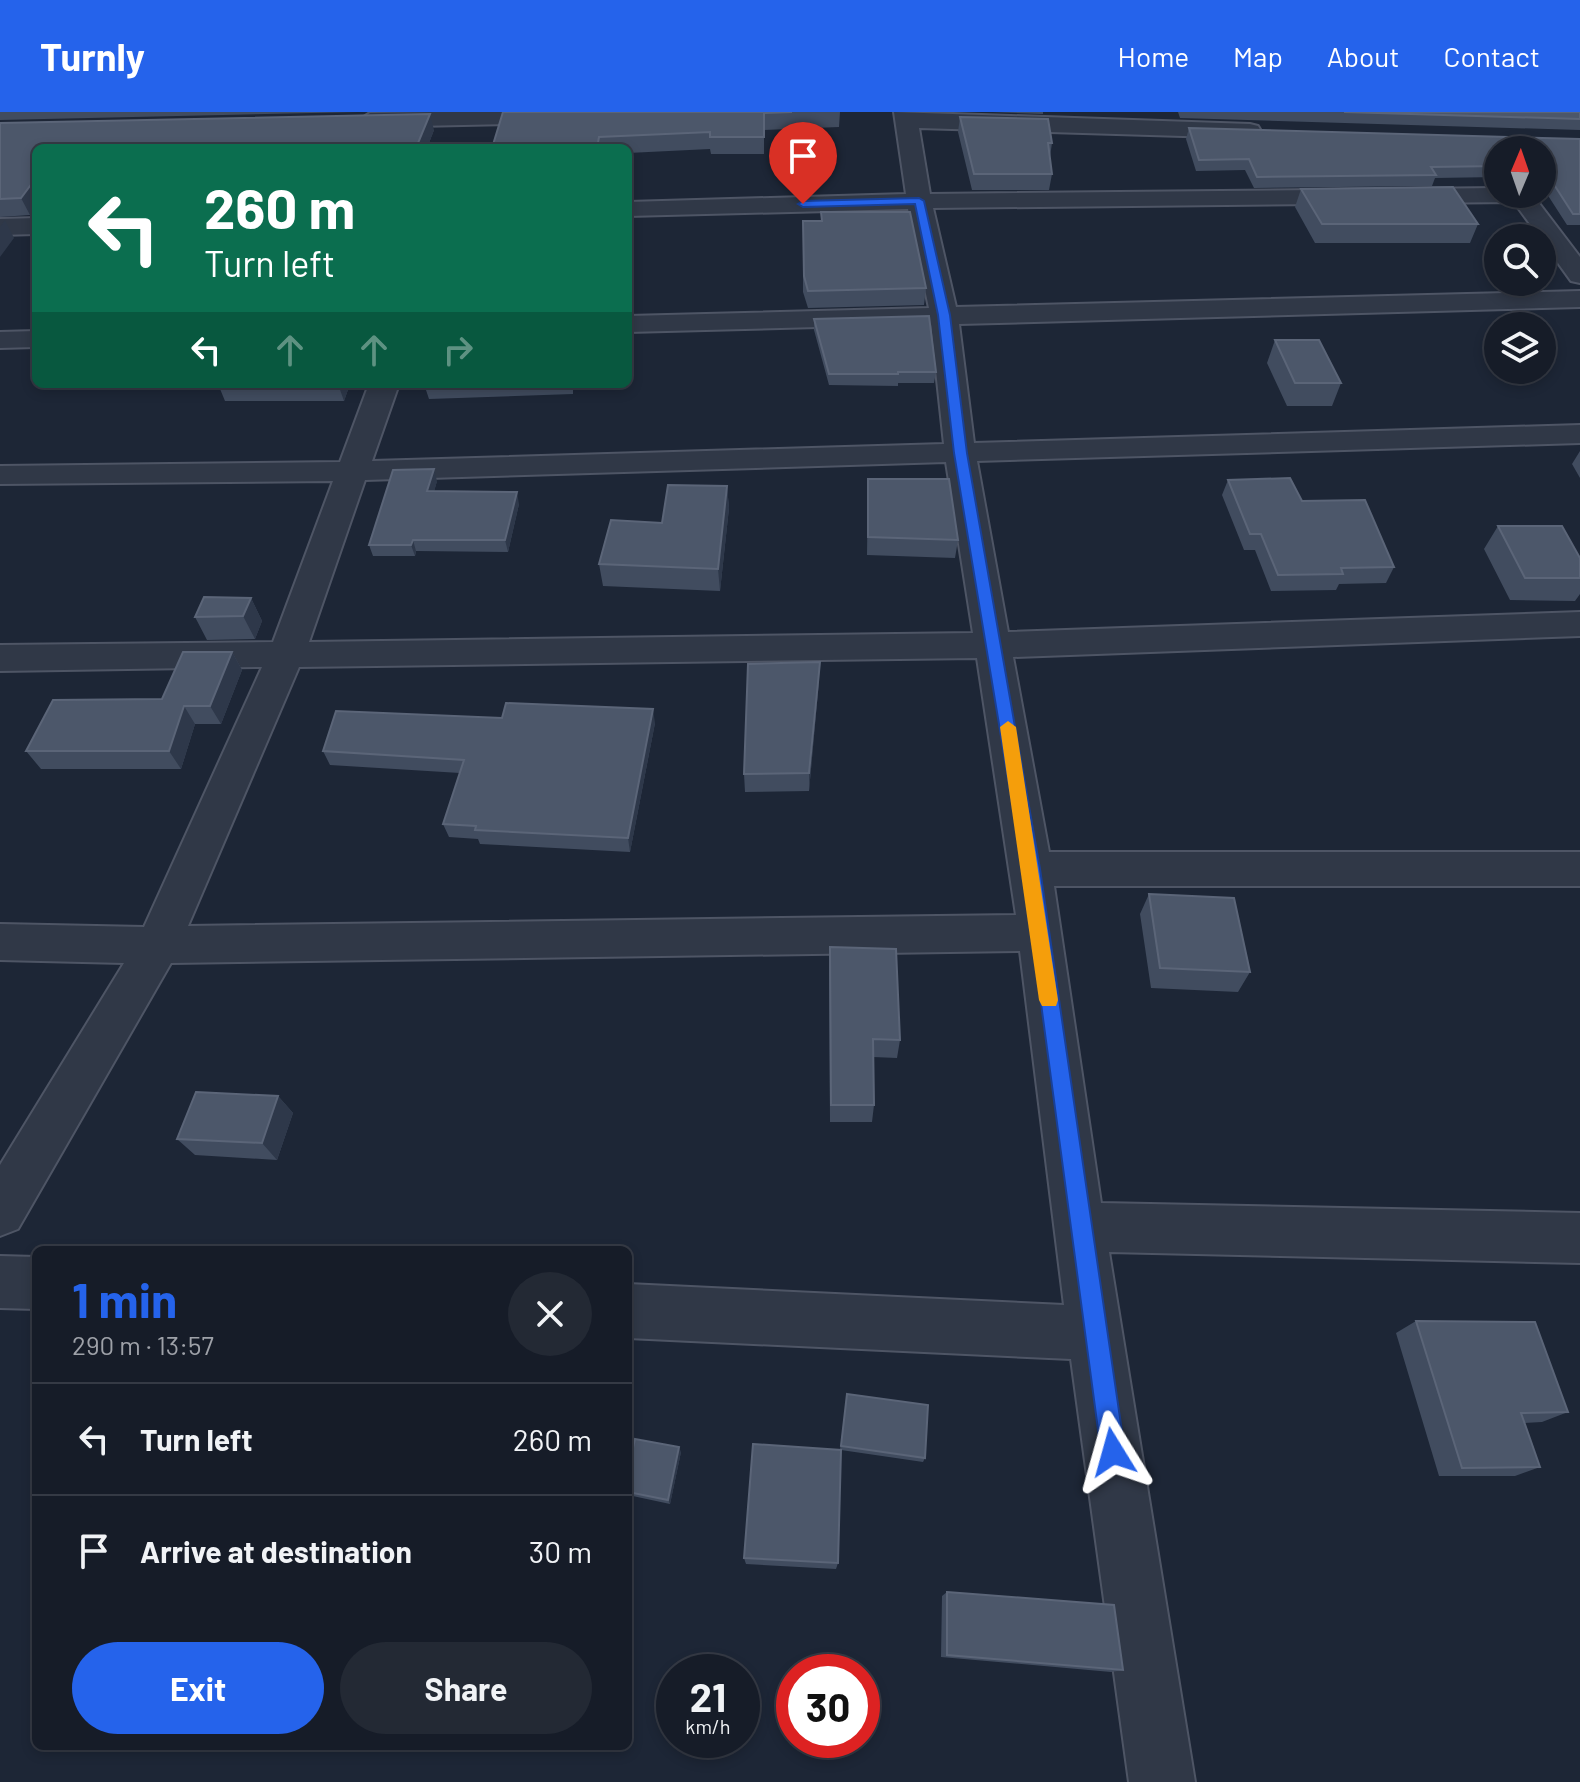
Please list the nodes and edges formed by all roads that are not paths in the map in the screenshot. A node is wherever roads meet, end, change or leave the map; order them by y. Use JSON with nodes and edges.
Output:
{"nodes":[{"id":1,"x":584,"y":115,"type":"edge"},
{"id":2,"x":906,"y":116,"type":"edge"},
{"id":3,"x":350,"y":120,"type":"edge"},
{"id":4,"x":460,"y":122,"type":"edge"},
{"id":5,"x":1271,"y":131,"type":"edge"},
{"id":6,"x":1484,"y":194,"type":"edge"},
{"id":7,"x":919,"y":201,"type":"junction"},
{"id":8,"x":1530,"y":208,"type":"edge"},
{"id":9,"x":632,"y":209,"type":"edge"},
{"id":10,"x":32,"y":226,"type":"edge"},
{"id":11,"x":0,"y":227,"type":"edge"},
{"id":12,"x":1580,"y":275,"type":"edge"},
{"id":13,"x":1580,"y":299,"type":"edge"},
{"id":14,"x":944,"y":315,"type":"junction"},
{"id":15,"x":632,"y":324,"type":"edge"},
{"id":16,"x":32,"y":339,"type":"edge"},
{"id":17,"x":0,"y":340,"type":"edge"},
{"id":18,"x":383,"y":388,"type":"edge"},
{"id":19,"x":1580,"y":434,"type":"edge"},
{"id":20,"x":960,"y":453,"type":"junction"},
{"id":21,"x":352,"y":471,"type":"junction"},
{"id":22,"x":0,"y":475,"type":"edge"},
{"id":23,"x":1580,"y":624,"type":"edge"},
{"id":24,"x":995,"y":645,"type":"junction"},
{"id":25,"x":287,"y":653,"type":"junction"},
{"id":26,"x":0,"y":658,"type":"edge"},
{"id":27,"x":1031,"y":869,"type":"junction"},
{"id":28,"x":1580,"y":869,"type":"edge"},
{"id":29,"x":1040,"y":933,"type":"junction"},
{"id":30,"x":0,"y":942,"type":"edge"},
{"id":31,"x":158,"y":945,"type":"junction"},
{"id":32,"x":0,"y":1212,"type":"edge"},
{"id":33,"x":1079,"y":1227,"type":"junction"},
{"id":34,"x":1580,"y":1238,"type":"edge"},
{"id":35,"x":0,"y":1282,"type":"edge"},
{"id":36,"x":32,"y":1283,"type":"edge"},
{"id":37,"x":632,"y":1311,"type":"edge"},
{"id":38,"x":1095,"y":1333,"type":"junction"},
{"id":39,"x":1162,"y":1782,"type":"edge"}],
"edges":[{"from":1,"to":4,"type":"street"},
{"from":2,"to":5,"type":"street"},
{"from":2,"to":7,"type":"street"},
{"from":3,"to":4,"type":"street"},
{"from":6,"to":7,"type":"street"},
{"from":7,"to":9,"type":"street"},
{"from":7,"to":14,"type":"street"},
{"from":8,"to":12,"type":"street"},
{"from":10,"to":11,"type":"street"},
{"from":13,"to":14,"type":"street"},
{"from":14,"to":15,"type":"street"},
{"from":14,"to":20,"type":"street"},
{"from":16,"to":17,"type":"street"},
{"from":18,"to":21,"type":"street"},
{"from":19,"to":20,"type":"street"},
{"from":20,"to":21,"type":"street"},
{"from":20,"to":24,"type":"street"},
{"from":21,"to":22,"type":"street"},
{"from":21,"to":25,"type":"street"},
{"from":23,"to":24,"type":"street"},
{"from":24,"to":25,"type":"street"},
{"from":24,"to":27,"type":"street"},
{"from":25,"to":26,"type":"street"},
{"from":25,"to":31,"type":"street"},
{"from":27,"to":28,"type":"street"},
{"from":27,"to":29,"type":"street"},
{"from":29,"to":31,"type":"street"},
{"from":29,"to":33,"type":"street"},
{"from":30,"to":31,"type":"street"},
{"from":31,"to":32,"type":"street"},
{"from":33,"to":34,"type":"street"},
{"from":33,"to":38,"type":"street"},
{"from":35,"to":36,"type":"street"},
{"from":37,"to":38,"type":"street"},
{"from":38,"to":39,"type":"street"}]}
